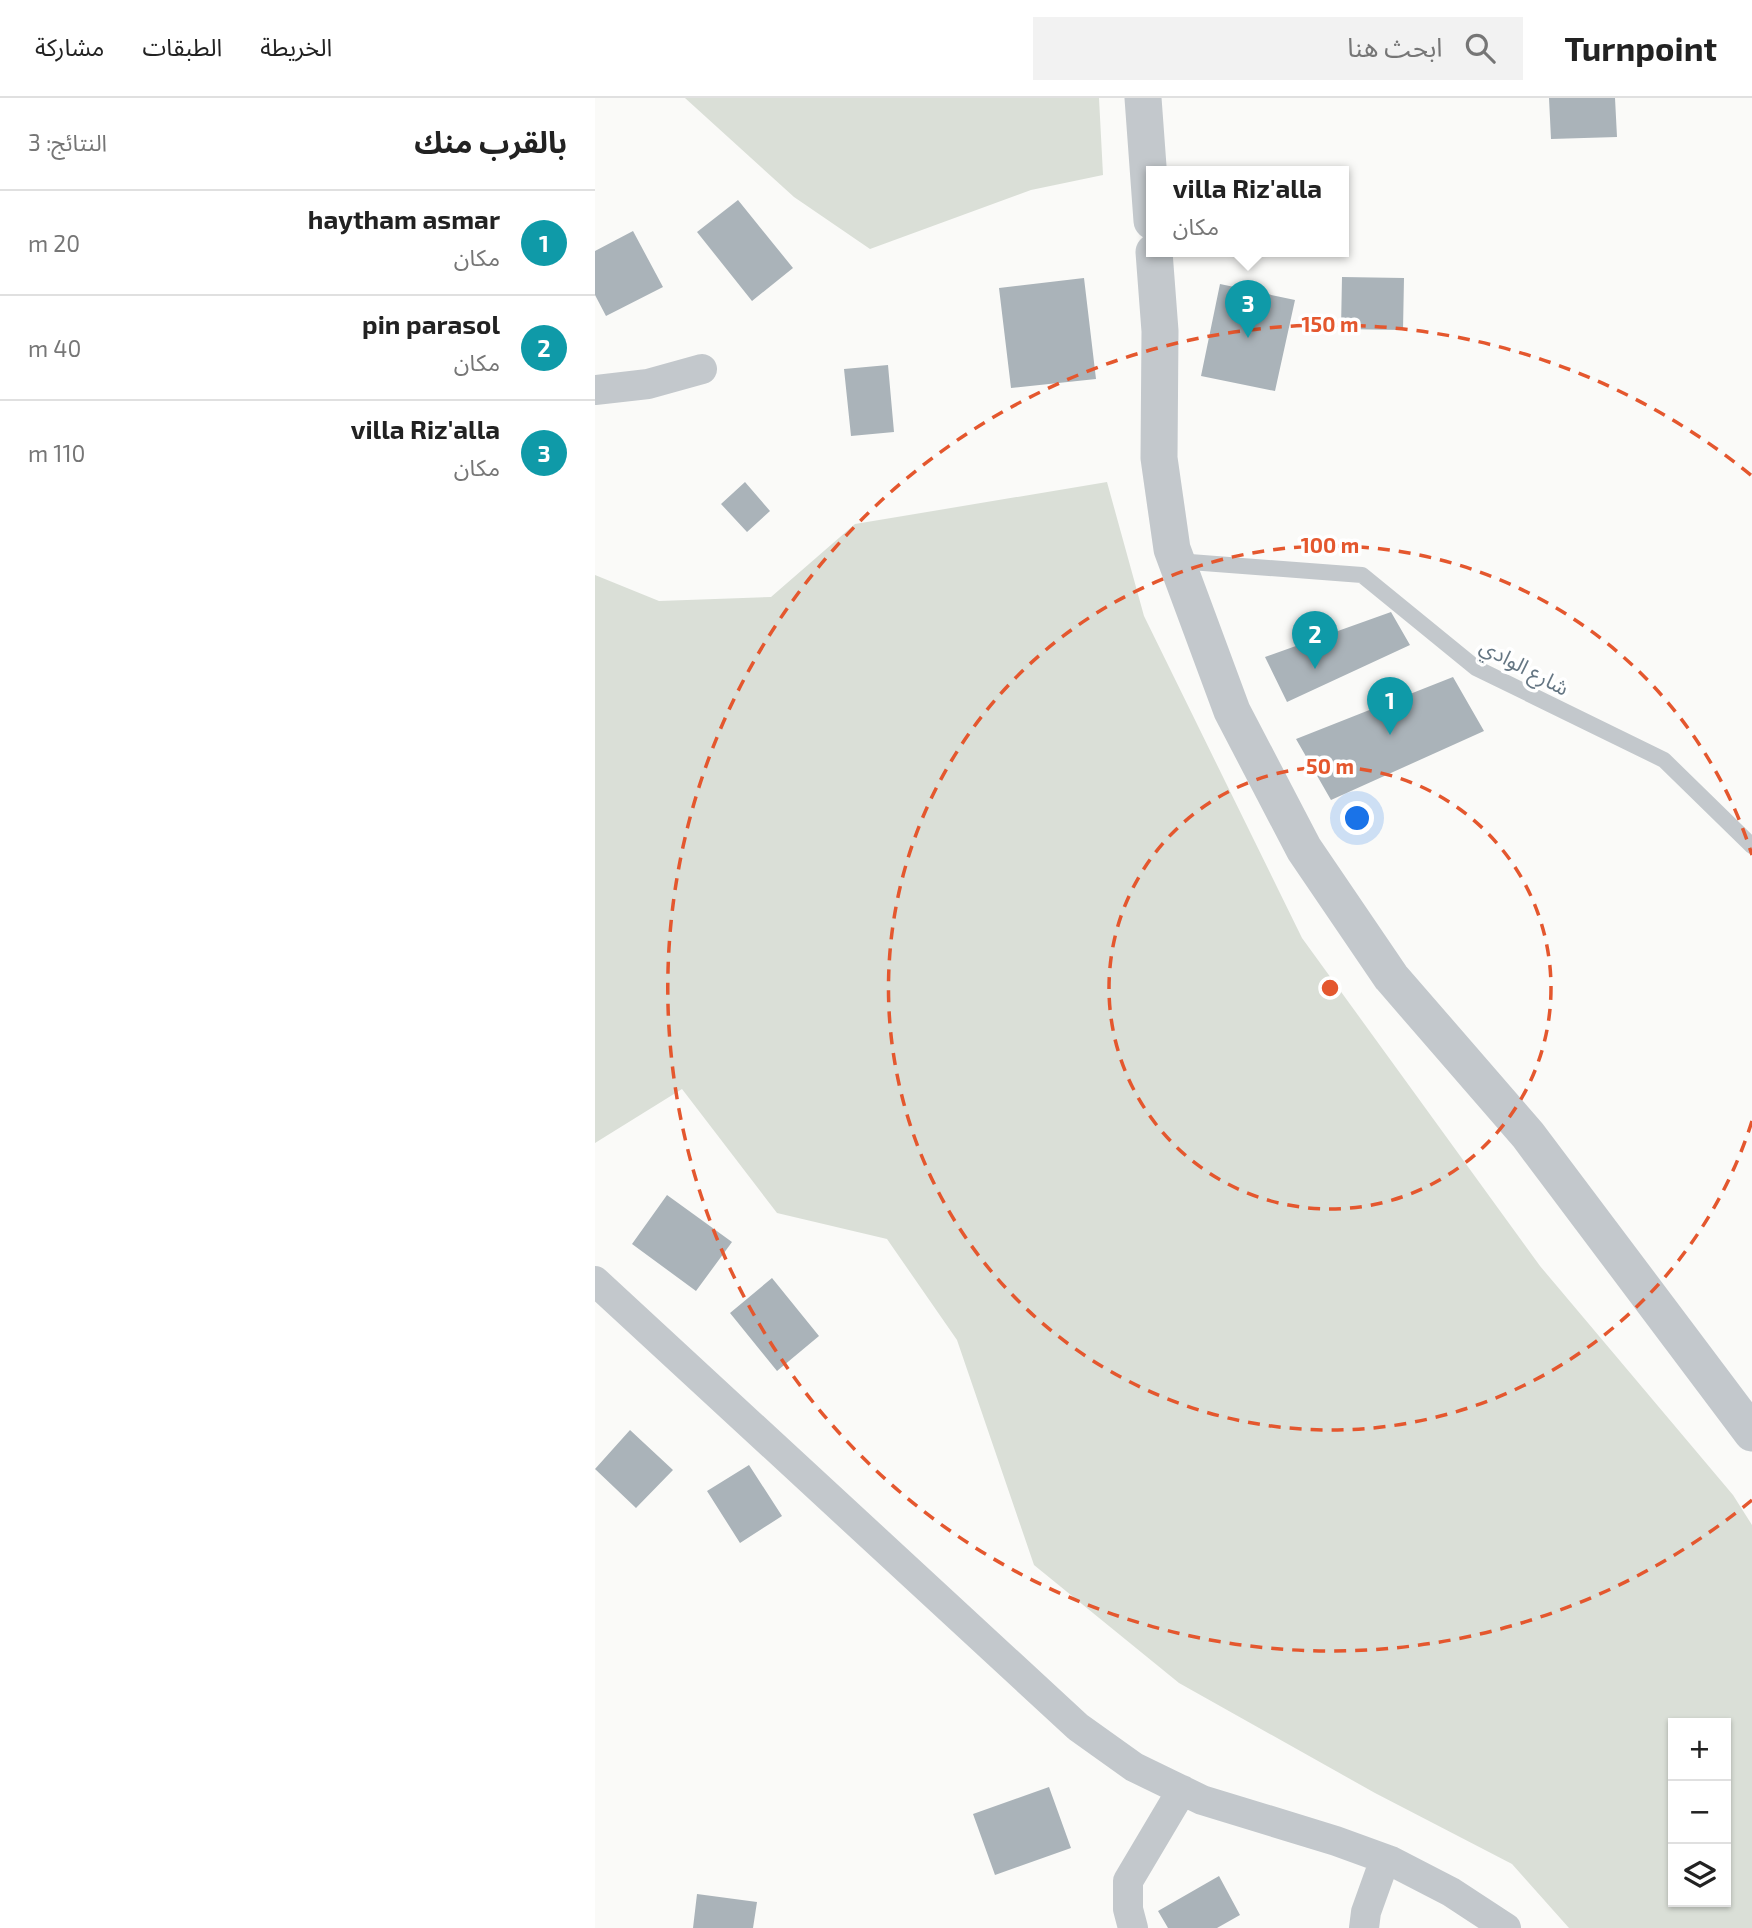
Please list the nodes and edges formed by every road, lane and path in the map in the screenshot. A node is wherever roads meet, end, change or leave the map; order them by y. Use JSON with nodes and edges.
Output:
{"nodes":[{"id":1,"x":1143,"y":98,"type":"edge"},
{"id":2,"x":1148,"y":166,"type":"edge"},
{"id":3,"x":1154,"y":257,"type":"edge"},
{"id":4,"x":702,"y":369,"type":"dead end"},
{"id":5,"x":595,"y":390,"type":"edge"},
{"id":6,"x":1177,"y":561,"type":"junction"},
{"id":7,"x":1752,"y":846,"type":"edge"},
{"id":8,"x":595,"y":1281,"type":"edge"},
{"id":9,"x":1752,"y":1433,"type":"edge"},
{"id":10,"x":1182,"y":1790,"type":"junction"},
{"id":11,"x":1385,"y":1859,"type":"junction"},
{"id":12,"x":1133,"y":1928,"type":"edge"},
{"id":13,"x":1364,"y":1928,"type":"edge"},
{"id":14,"x":1506,"y":1928,"type":"edge"}],
"edges":[{"from":1,"to":2,"type":"street"},
{"from":3,"to":6,"type":"street"},
{"from":4,"to":5,"type":"street"},
{"from":6,"to":7,"type":"lane","name":"شارع الوادي"},
{"from":6,"to":9,"type":"street"},
{"from":8,"to":10,"type":"street"},
{"from":10,"to":11,"type":"street"},
{"from":10,"to":12,"type":"street"},
{"from":11,"to":13,"type":"street"},
{"from":11,"to":14,"type":"street"}]}
